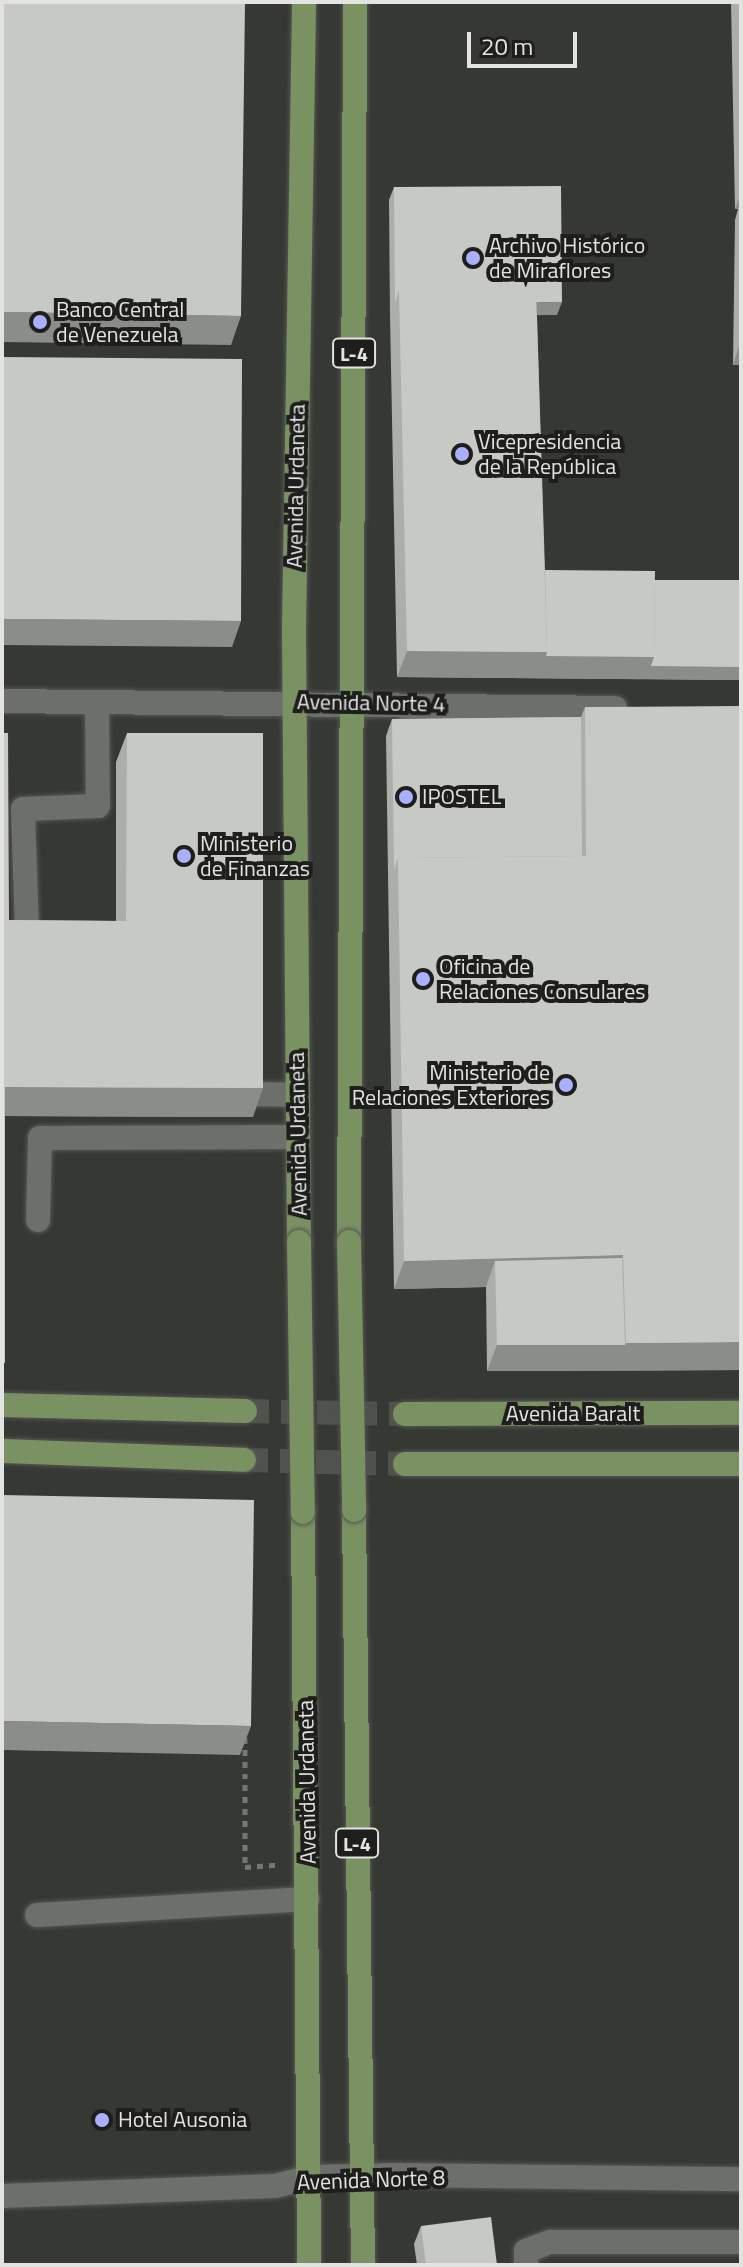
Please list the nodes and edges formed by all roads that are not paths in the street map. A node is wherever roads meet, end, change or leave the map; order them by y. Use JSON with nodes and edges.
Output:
{"nodes":[{"id":1,"x":304,"y":2,"type":"edge"},
{"id":2,"x":355,"y":2,"type":"edge"},
{"id":3,"x":2,"y":701,"type":"edge"},
{"id":4,"x":295,"y":702,"type":"junction"},
{"id":5,"x":351,"y":703,"type":"junction"},
{"id":6,"x":97,"y":704,"type":"junction"},
{"id":7,"x":647,"y":708,"type":"edge"},
{"id":8,"x":27,"y":931,"type":"edge"},
{"id":9,"x":256,"y":1094,"type":"edge"},
{"id":10,"x":297,"y":1095,"type":"junction"},
{"id":11,"x":298,"y":1137,"type":"junction"},
{"id":12,"x":38,"y":1220,"type":"dead end"},
{"id":13,"x":2,"y":1405,"type":"edge"},
{"id":14,"x":245,"y":1411,"type":"tunnel mouth"},
{"id":15,"x":741,"y":1413,"type":"edge"},
{"id":16,"x":405,"y":1414,"type":"tunnel mouth"},
{"id":17,"x":2,"y":1451,"type":"edge"},
{"id":18,"x":244,"y":1460,"type":"tunnel mouth"},
{"id":19,"x":405,"y":1464,"type":"tunnel mouth"},
{"id":20,"x":741,"y":1464,"type":"edge"},
{"id":21,"x":308,"y":1899,"type":"junction"},
{"id":22,"x":37,"y":1915,"type":"dead end"},
{"id":23,"x":363,"y":2176,"type":"junction"},
{"id":24,"x":312,"y":2177,"type":"junction"},
{"id":25,"x":741,"y":2179,"type":"edge"},
{"id":26,"x":2,"y":2196,"type":"edge"},
{"id":27,"x":741,"y":2242,"type":"edge"},
{"id":28,"x":309,"y":2265,"type":"edge"},
{"id":29,"x":363,"y":2265,"type":"edge"},
{"id":30,"x":526,"y":2265,"type":"edge"}],
"edges":[{"from":1,"to":4,"type":"main road","name":"Avenida Urdaneta","number":"L-4"},
{"from":2,"to":5,"type":"main road","number":"L-4"},
{"from":3,"to":6,"type":"street","name":"Avenida Norte 4"},
{"from":4,"to":5,"type":"street","name":"Avenida Norte 4"},
{"from":4,"to":6,"type":"street","name":"Avenida Norte 4"},
{"from":4,"to":10,"type":"main road","name":"Avenida Urdaneta","number":"L-4"},
{"from":5,"to":7,"type":"street","name":"Avenida Norte 4"},
{"from":5,"to":23,"type":"main road","number":"L-4","bridge":true},
{"from":6,"to":8,"type":"street"},
{"from":9,"to":10,"type":"street"},
{"from":10,"to":11,"type":"main road","name":"Avenida Urdaneta","number":"L-4"},
{"from":11,"to":12,"type":"street"},
{"from":11,"to":21,"type":"main road","name":"Avenida Urdaneta","number":"L-4","bridge":true},
{"from":13,"to":14,"type":"main road"},
{"from":15,"to":16,"type":"main road","name":"Avenida Baralt"},
{"from":17,"to":18,"type":"main road"},
{"from":19,"to":20,"type":"main road"},
{"from":21,"to":22,"type":"street"},
{"from":21,"to":24,"type":"main road","name":"Avenida Urdaneta","number":"L-4"},
{"from":23,"to":24,"type":"street","name":"Avenida Norte 8"},
{"from":23,"to":25,"type":"street","name":"Avenida Norte 8"},
{"from":23,"to":29,"type":"main road","number":"L-4"},
{"from":24,"to":26,"type":"street","name":"Avenida Norte 8"},
{"from":24,"to":28,"type":"main road","name":"Avenida Urdaneta","number":"L-4"},
{"from":27,"to":30,"type":"street"}]}
